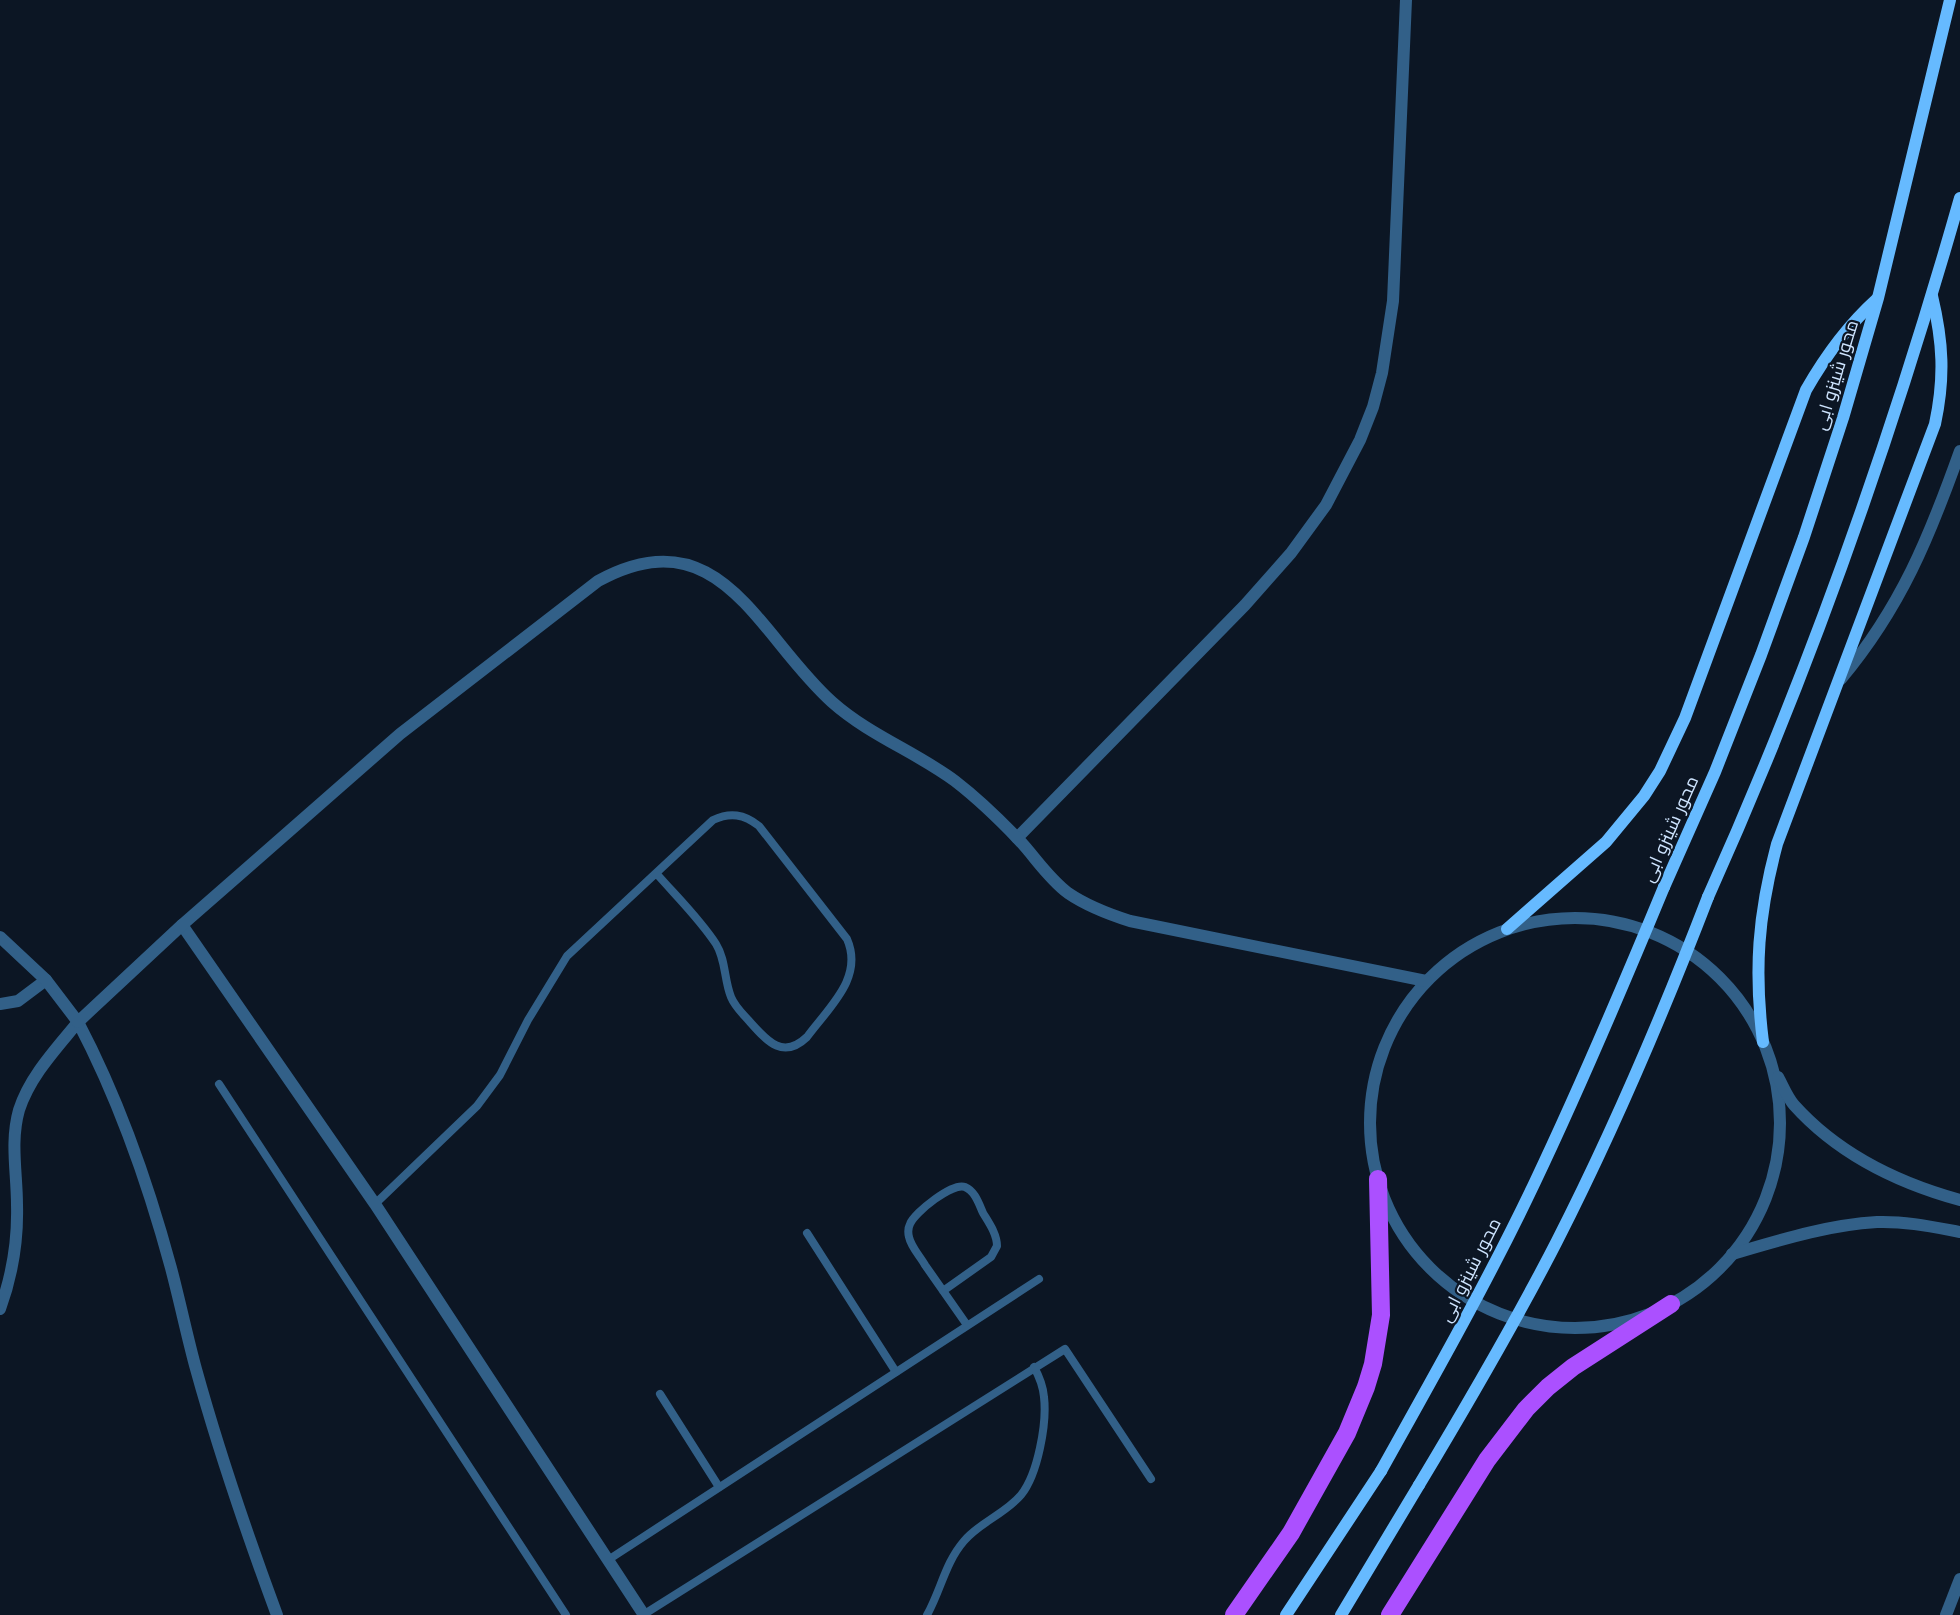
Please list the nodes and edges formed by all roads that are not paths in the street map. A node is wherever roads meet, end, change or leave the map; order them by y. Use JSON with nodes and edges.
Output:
{"nodes":[{"id":1,"x":1406,"y":0,"type":"edge"},
{"id":2,"x":1950,"y":0,"type":"edge"},
{"id":3,"x":1960,"y":198,"type":"edge"},
{"id":4,"x":1932,"y":296,"type":"junction"},
{"id":5,"x":1878,"y":298,"type":"junction"},
{"id":6,"x":1960,"y":451,"type":"edge"},
{"id":7,"x":1841,"y":679,"type":"junction"},
{"id":8,"x":1017,"y":838,"type":"junction"},
{"id":9,"x":656,"y":873,"type":"junction"},
{"id":10,"x":182,"y":925,"type":"junction"},
{"id":11,"x":1507,"y":929,"type":"junction"},
{"id":12,"x":0,"y":937,"type":"edge"},
{"id":13,"x":46,"y":980,"type":"junction"},
{"id":14,"x":1426,"y":981,"type":"junction"},
{"id":15,"x":0,"y":1004,"type":"edge"},
{"id":16,"x":78,"y":1022,"type":"junction"},
{"id":17,"x":1763,"y":1042,"type":"junction"},
{"id":18,"x":1772,"y":1066,"type":"junction"},
{"id":19,"x":219,"y":1084,"type":"dead end"},
{"id":20,"x":1378,"y":1179,"type":"junction"},
{"id":21,"x":1960,"y":1200,"type":"edge"},
{"id":22,"x":375,"y":1204,"type":"junction"},
{"id":23,"x":807,"y":1233,"type":"dead end"},
{"id":24,"x":1960,"y":1233,"type":"edge"},
{"id":25,"x":1732,"y":1254,"type":"junction"},
{"id":26,"x":1039,"y":1279,"type":"dead end"},
{"id":27,"x":943,"y":1291,"type":"junction"},
{"id":28,"x":1671,"y":1304,"type":"junction"},
{"id":29,"x":0,"y":1309,"type":"edge"},
{"id":30,"x":967,"y":1325,"type":"junction"},
{"id":31,"x":1034,"y":1367,"type":"junction"},
{"id":32,"x":896,"y":1372,"type":"junction"},
{"id":33,"x":660,"y":1394,"type":"dead end"},
{"id":34,"x":1151,"y":1479,"type":"dead end"},
{"id":35,"x":719,"y":1487,"type":"junction"},
{"id":36,"x":608,"y":1560,"type":"junction"},
{"id":37,"x":1960,"y":1579,"type":"edge"},
{"id":38,"x":277,"y":1615,"type":"edge"},
{"id":39,"x":566,"y":1615,"type":"edge"},
{"id":40,"x":644,"y":1615,"type":"edge"},
{"id":41,"x":927,"y":1615,"type":"edge"},
{"id":42,"x":1234,"y":1615,"type":"edge"},
{"id":43,"x":1286,"y":1615,"type":"edge"},
{"id":44,"x":1341,"y":1615,"type":"edge"},
{"id":45,"x":1389,"y":1615,"type":"edge"},
{"id":46,"x":1946,"y":1615,"type":"edge"}],
"edges":[{"from":1,"to":8,"type":"street"},
{"from":2,"to":5,"type":"main road","name":"محور شينزو ابى"},
{"from":3,"to":4,"type":"main road"},
{"from":4,"to":7,"type":"main road"},
{"from":4,"to":44,"type":"main road","bridge":true},
{"from":5,"to":11,"type":"main road"},
{"from":5,"to":43,"type":"main road","name":"محور شينزو ابى","bridge":true},
{"from":6,"to":7,"type":"street"},
{"from":7,"to":17,"type":"main road"},
{"from":8,"to":10,"type":"street"},
{"from":8,"to":14,"type":"street"},
{"from":9,"to":9,"type":"lane"},
{"from":9,"to":22,"type":"lane"},
{"from":10,"to":16,"type":"street"},
{"from":10,"to":22,"type":"street"},
{"from":11,"to":14,"type":"street"},
{"from":11,"to":17,"type":"street"},
{"from":12,"to":13,"type":"street"},
{"from":13,"to":15,"type":"street"},
{"from":13,"to":16,"type":"street"},
{"from":14,"to":20,"type":"street"},
{"from":16,"to":29,"type":"street"},
{"from":16,"to":38,"type":"street"},
{"from":17,"to":18,"type":"street"},
{"from":18,"to":21,"type":"street"},
{"from":18,"to":25,"type":"street"},
{"from":19,"to":39,"type":"lane"},
{"from":20,"to":28,"type":"street"},
{"from":20,"to":42,"type":"highway"},
{"from":22,"to":36,"type":"street"},
{"from":23,"to":32,"type":"lane"},
{"from":24,"to":25,"type":"street"},
{"from":25,"to":28,"type":"street"},
{"from":26,"to":30,"type":"lane"},
{"from":27,"to":27,"type":"lane"},
{"from":27,"to":30,"type":"lane"},
{"from":28,"to":45,"type":"highway"},
{"from":30,"to":32,"type":"lane"},
{"from":31,"to":34,"type":"lane"},
{"from":31,"to":40,"type":"lane"},
{"from":31,"to":41,"type":"lane"},
{"from":32,"to":35,"type":"lane"},
{"from":33,"to":35,"type":"lane"},
{"from":35,"to":36,"type":"lane"},
{"from":36,"to":40,"type":"street"},
{"from":37,"to":46,"type":"street"}]}
